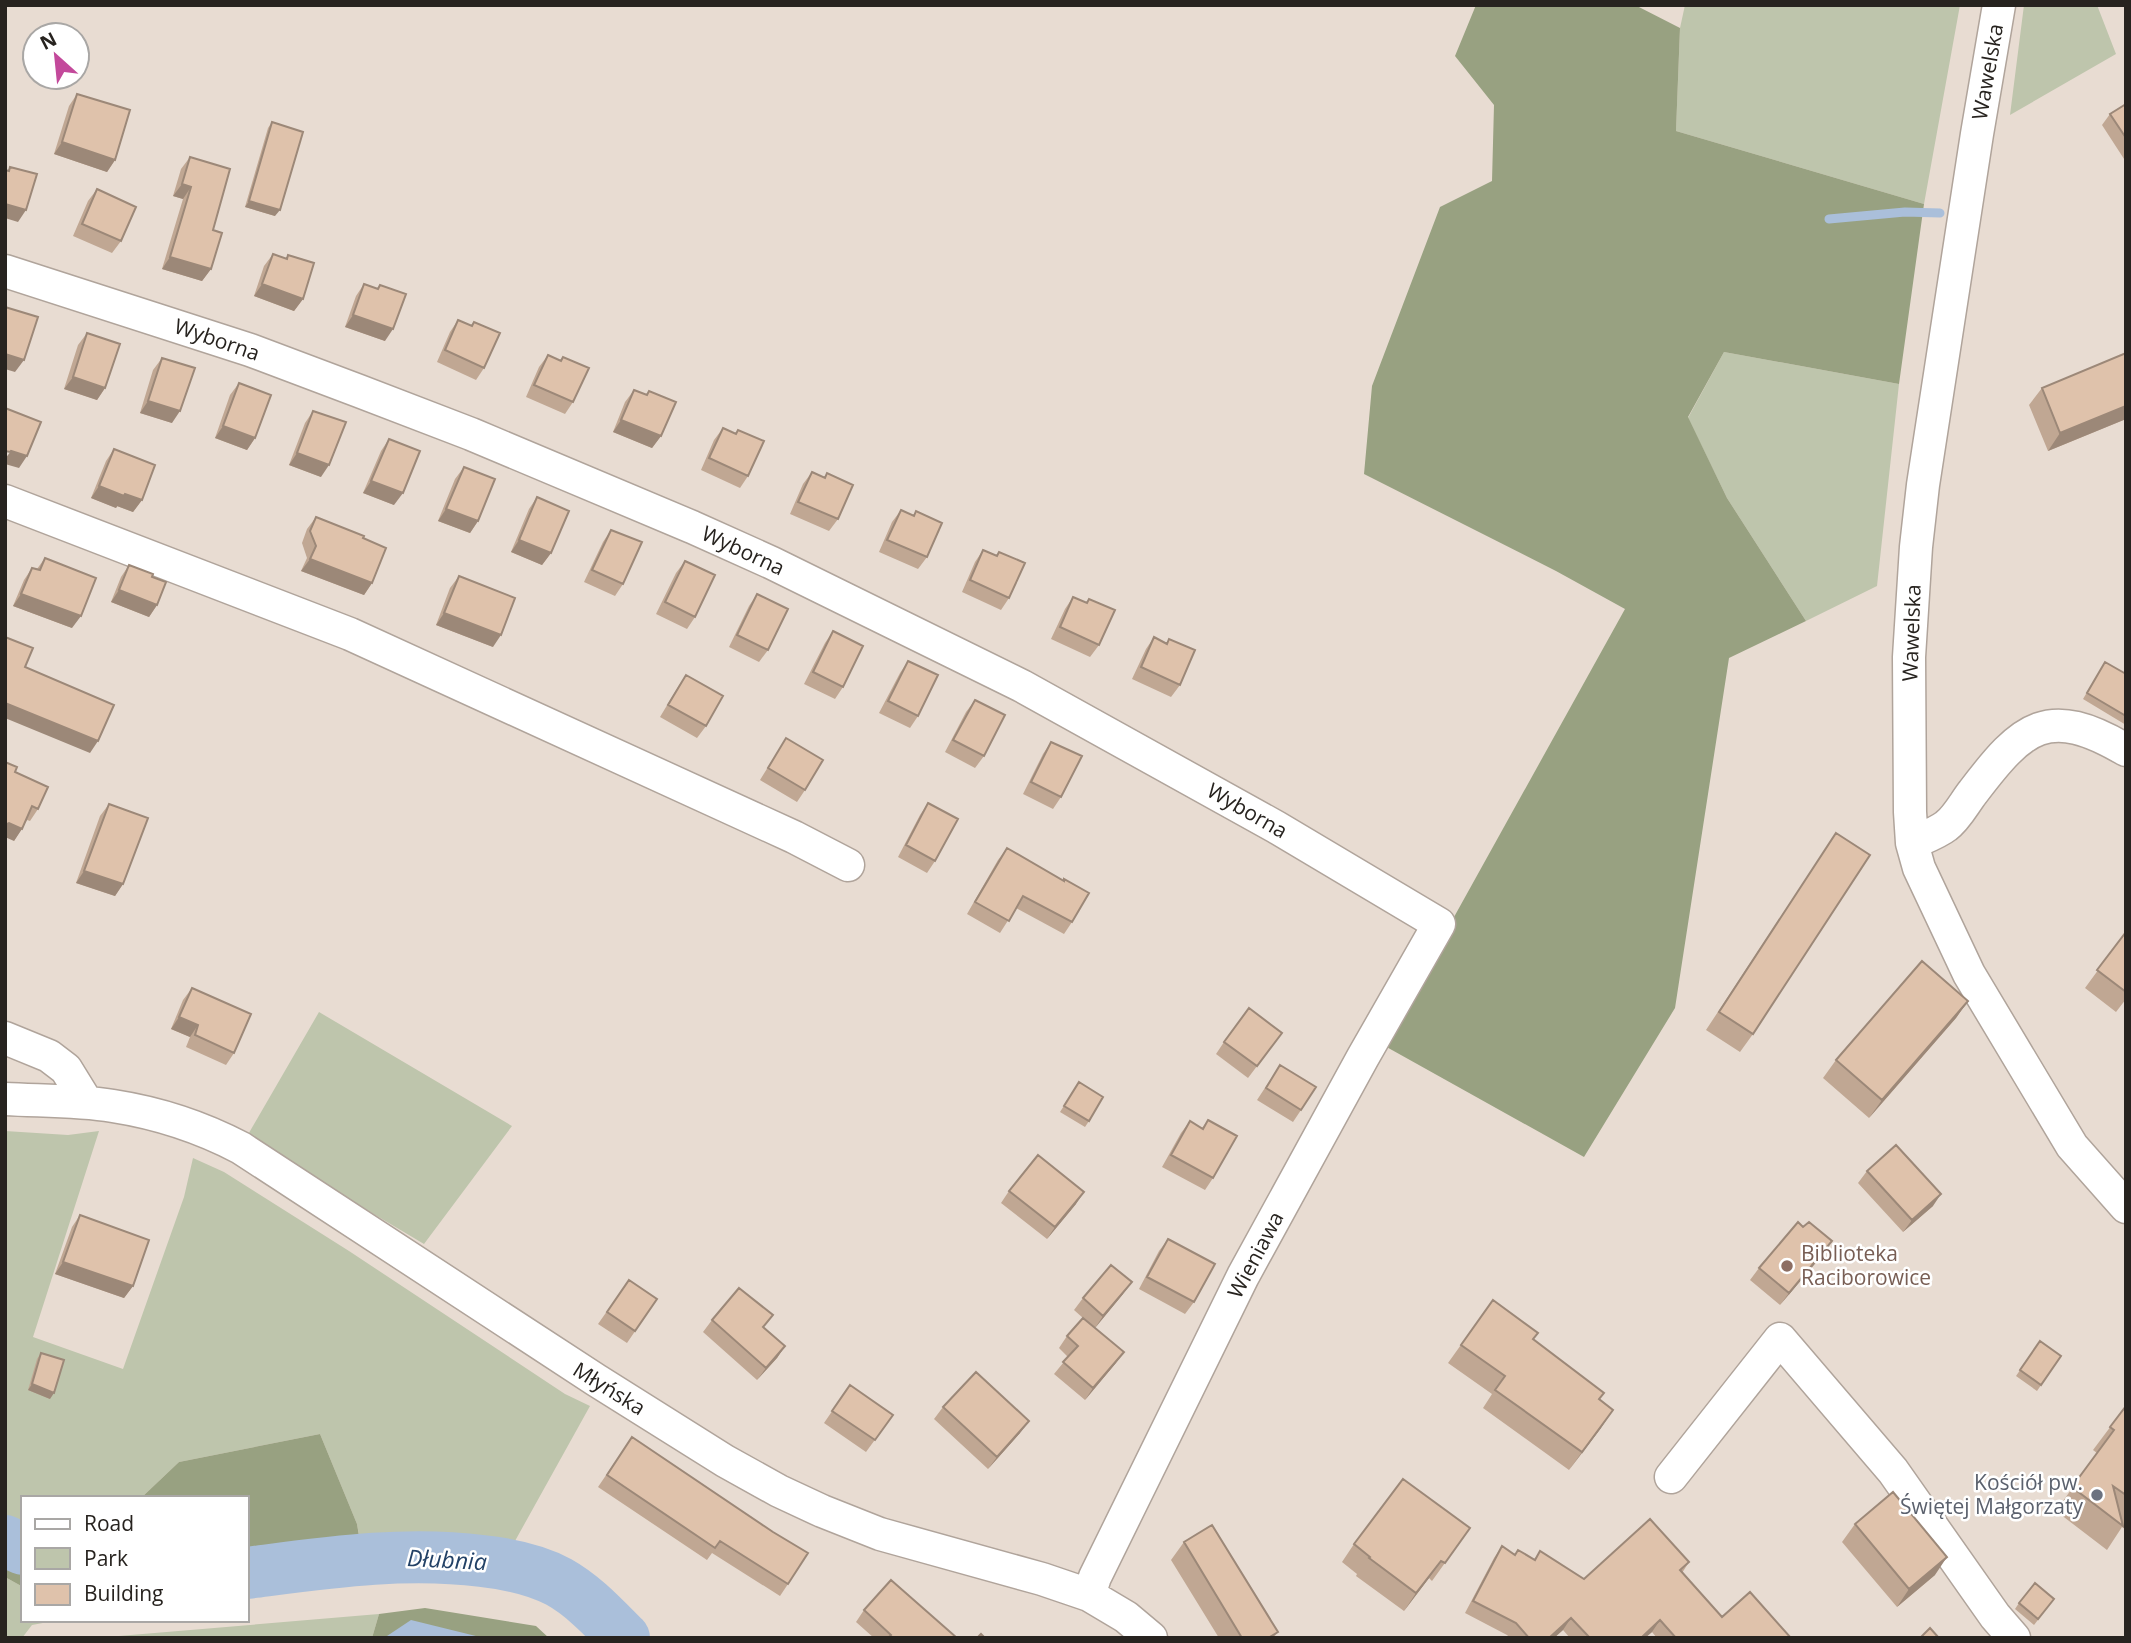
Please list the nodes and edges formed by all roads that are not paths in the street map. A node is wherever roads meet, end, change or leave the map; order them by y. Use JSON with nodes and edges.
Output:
{"nodes":[{"id":1,"x":1999,"y":5,"type":"edge"},
{"id":2,"x":5,"y":271,"type":"edge"},
{"id":3,"x":5,"y":501,"type":"edge"},
{"id":4,"x":2126,"y":750,"type":"edge"},
{"id":5,"x":1912,"y":843,"type":"junction"},
{"id":6,"x":848,"y":865,"type":"dead end"},
{"id":7,"x":1439,"y":924,"type":"joint"},
{"id":8,"x":5,"y":1038,"type":"edge"},
{"id":9,"x":5,"y":1099,"type":"edge"},
{"id":10,"x":87,"y":1103,"type":"junction"},
{"id":11,"x":2126,"y":1207,"type":"edge"},
{"id":12,"x":1671,"y":1477,"type":"dead end"},
{"id":13,"x":1089,"y":1595,"type":"junction"},
{"id":14,"x":1152,"y":1638,"type":"edge"},
{"id":15,"x":2014,"y":1638,"type":"edge"}],
"edges":[{"from":1,"to":5,"type":"street","name":"Wawelska"},
{"from":2,"to":7,"type":"street","name":"Wyborna"},
{"from":3,"to":6,"type":"street"},
{"from":4,"to":5,"type":"street"},
{"from":5,"to":11,"type":"street","name":"Wawelska"},
{"from":7,"to":13,"type":"street","name":"Wieniawa"},
{"from":8,"to":10,"type":"street"},
{"from":9,"to":10,"type":"street","name":"Młyńska"},
{"from":10,"to":13,"type":"street","name":"Młyńska"},
{"from":12,"to":15,"type":"street"},
{"from":13,"to":14,"type":"street","name":"Młyńska"}]}
